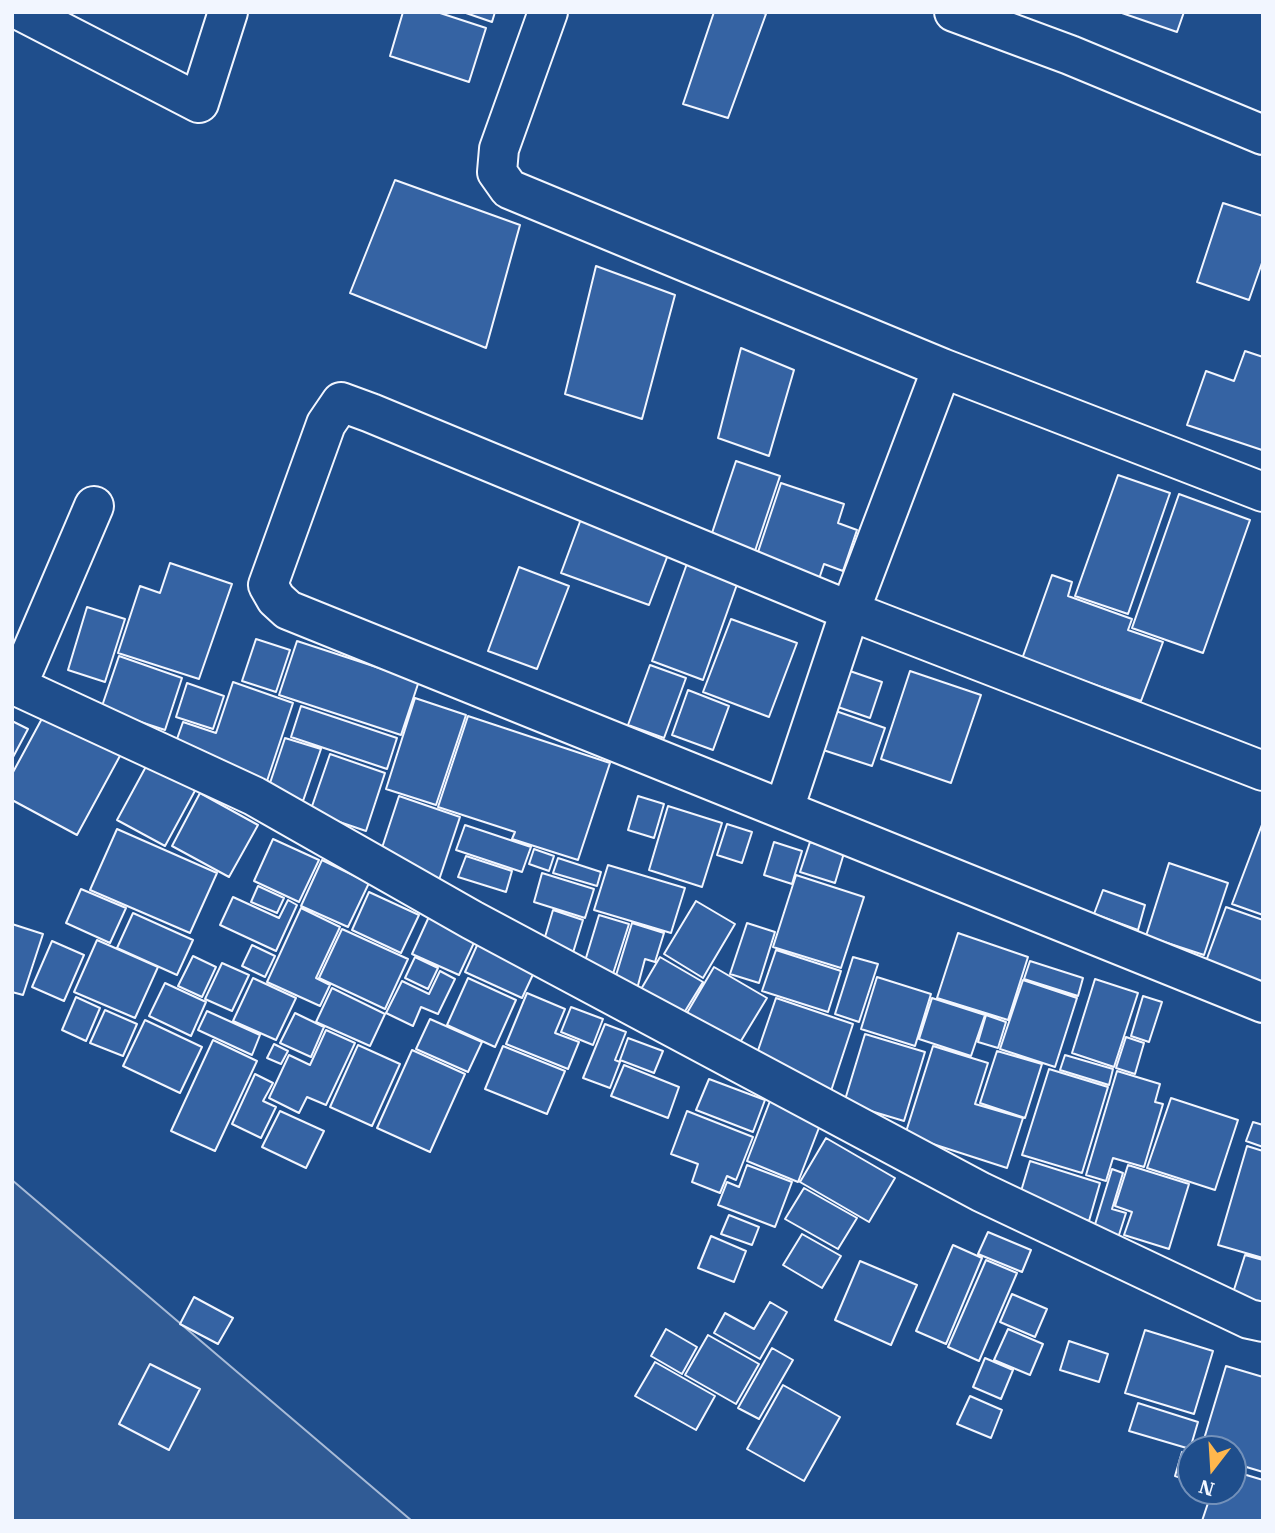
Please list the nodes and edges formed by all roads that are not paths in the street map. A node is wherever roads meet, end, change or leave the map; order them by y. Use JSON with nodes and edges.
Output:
{"nodes":[{"id":1,"x":23,"y":12,"type":"edge"},
{"id":2,"x":228,"y":12,"type":"edge"},
{"id":3,"x":548,"y":12,"type":"edge"},
{"id":4,"x":954,"y":12,"type":"edge"},
{"id":5,"x":1263,"y":135,"type":"edge"},
{"id":6,"x":942,"y":369,"type":"junction"},
{"id":7,"x":1263,"y":492,"type":"edge"},
{"id":8,"x":94,"y":506,"type":"dead end"},
{"id":9,"x":850,"y":611,"type":"junction"},
{"id":10,"x":15,"y":685,"type":"edge"},
{"id":11,"x":1263,"y":771,"type":"edge"},
{"id":12,"x":784,"y":809,"type":"junction"},
{"id":13,"x":1263,"y":1003,"type":"edge"},
{"id":14,"x":1263,"y":1322,"type":"edge"}],
"edges":[{"from":1,"to":2,"type":"street"},
{"from":3,"to":6,"type":"street"},
{"from":4,"to":5,"type":"street"},
{"from":6,"to":7,"type":"street"},
{"from":6,"to":9,"type":"street"},
{"from":8,"to":10,"type":"street"},
{"from":9,"to":11,"type":"street"},
{"from":9,"to":12,"type":"street"},
{"from":9,"to":12,"type":"street"},
{"from":10,"to":14,"type":"street"},
{"from":12,"to":13,"type":"street"}]}
